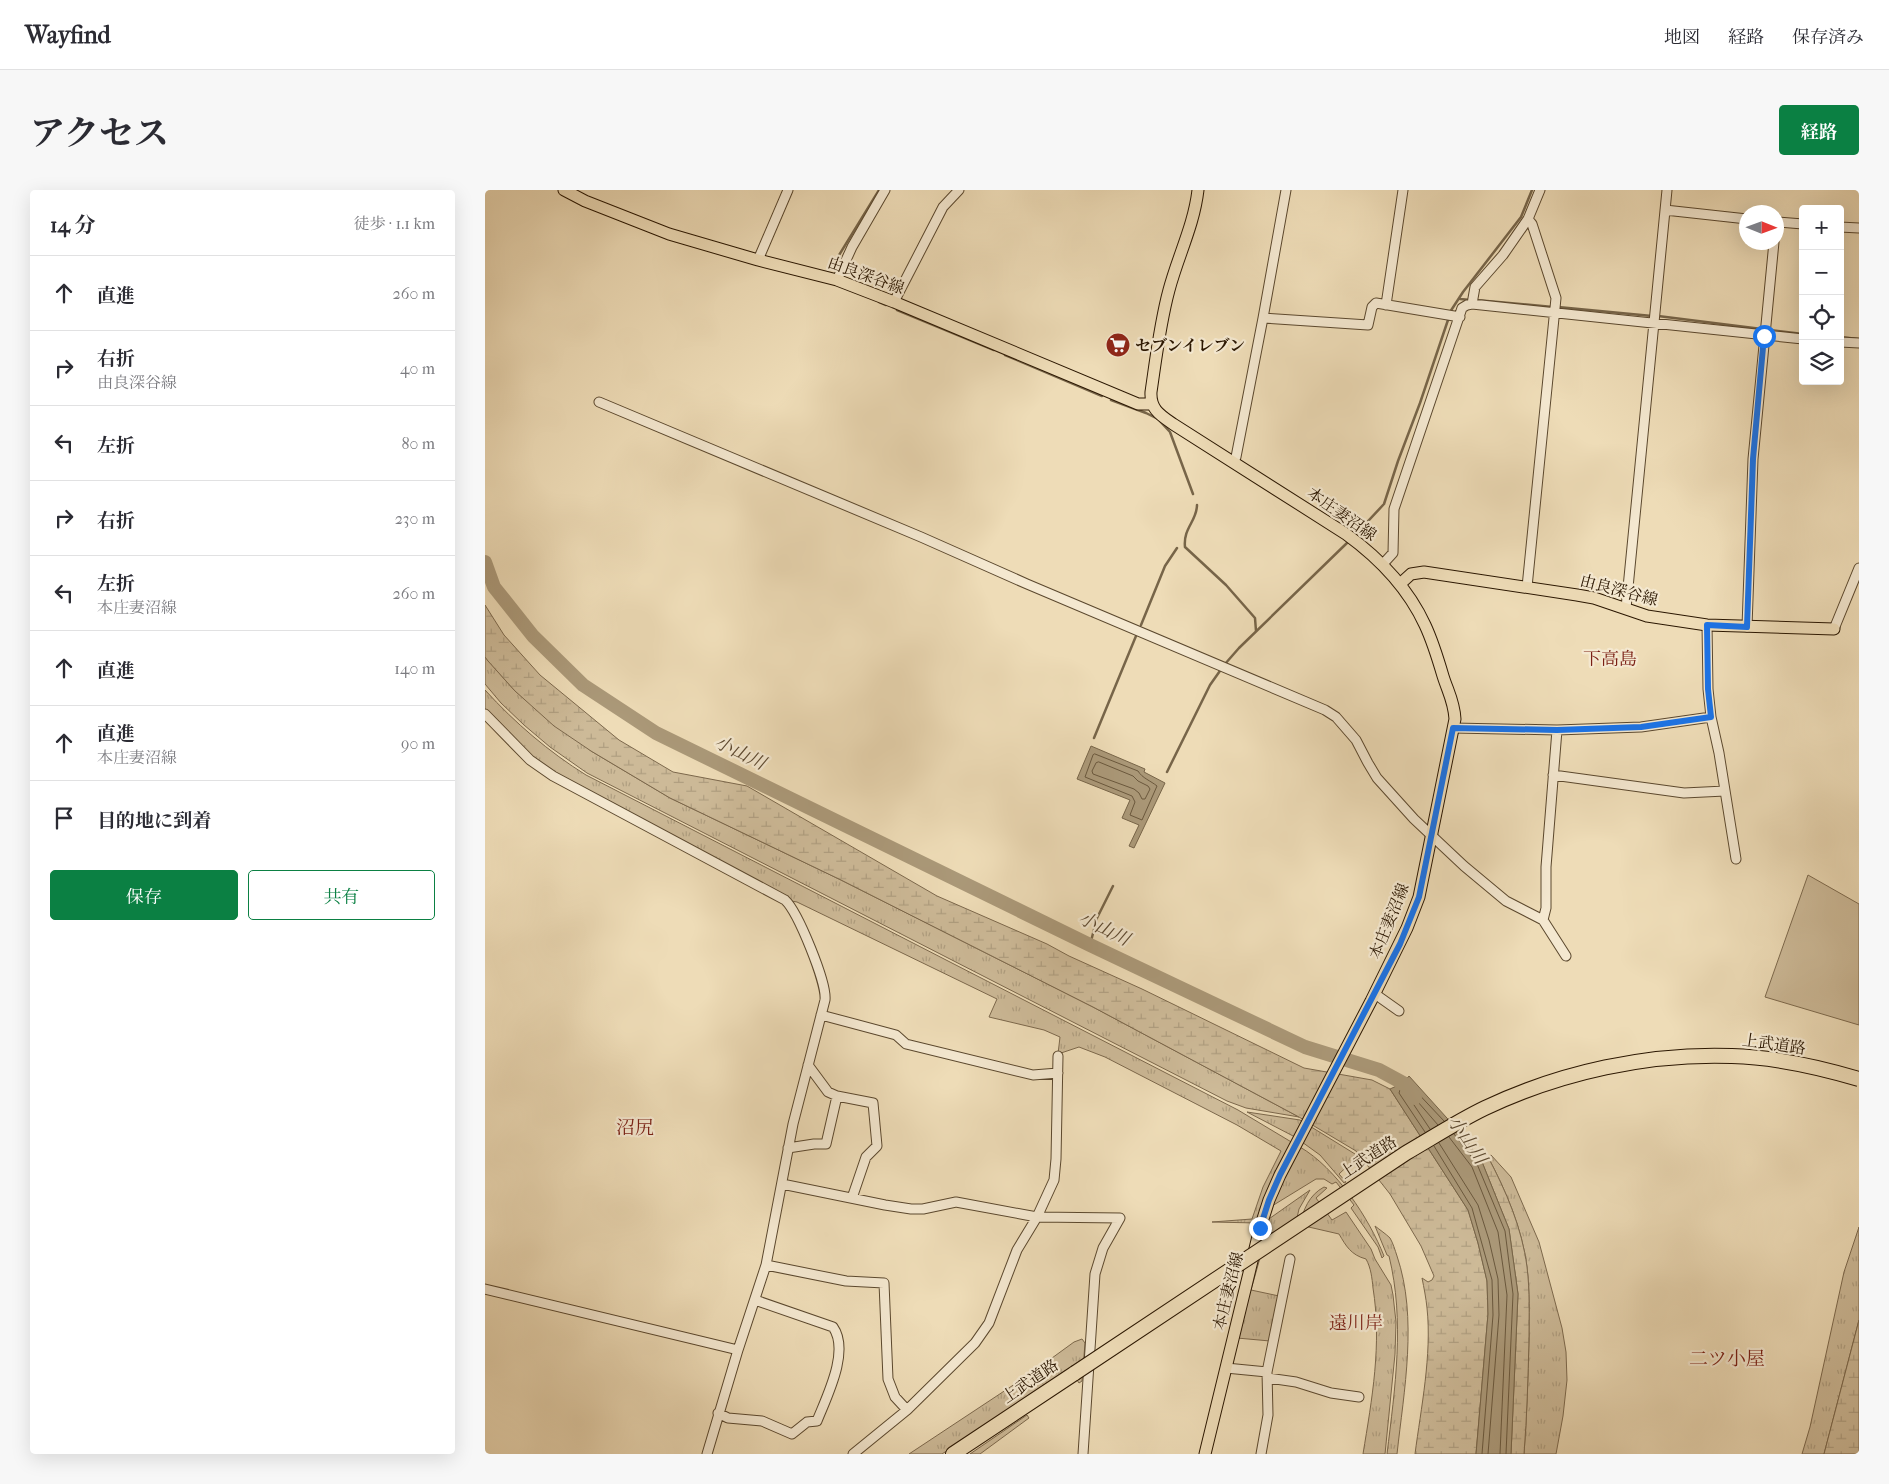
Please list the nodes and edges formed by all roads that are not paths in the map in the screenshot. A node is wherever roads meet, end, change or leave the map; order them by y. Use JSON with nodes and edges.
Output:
{"nodes":[{"id":1,"x":564,"y":190,"type":"edge"},
{"id":2,"x":788,"y":190,"type":"edge"},
{"id":3,"x":885,"y":190,"type":"edge"},
{"id":4,"x":959,"y":190,"type":"edge"},
{"id":5,"x":1198,"y":190,"type":"edge"},
{"id":6,"x":1286,"y":190,"type":"edge"},
{"id":7,"x":1403,"y":190,"type":"edge"},
{"id":8,"x":1540,"y":190,"type":"edge"},
{"id":9,"x":1667,"y":190,"type":"edge"},
{"id":10,"x":1665,"y":210,"type":"junction"},
{"id":11,"x":1739,"y":218,"type":"edge"},
{"id":12,"x":1528,"y":219,"type":"junction"},
{"id":13,"x":1784,"y":223,"type":"edge"},
{"id":14,"x":1799,"y":224,"type":"edge"},
{"id":15,"x":1844,"y":227,"type":"edge"},
{"id":16,"x":1859,"y":228,"type":"edge"},
{"id":17,"x":1773,"y":250,"type":"edge"},
{"id":18,"x":758,"y":260,"type":"junction"},
{"id":19,"x":837,"y":280,"type":"junction"},
{"id":20,"x":1472,"y":301,"type":"junction"},
{"id":21,"x":894,"y":302,"type":"junction"},
{"id":22,"x":1386,"y":304,"type":"junction"},
{"id":23,"x":1555,"y":312,"type":"junction"},
{"id":24,"x":1460,"y":317,"type":"junction"},
{"id":25,"x":1263,"y":318,"type":"junction"},
{"id":26,"x":1655,"y":322,"type":"junction"},
{"id":27,"x":1764,"y":336,"type":"junction"},
{"id":28,"x":1799,"y":339,"type":"edge"},
{"id":29,"x":1844,"y":342,"type":"edge"},
{"id":30,"x":1859,"y":343,"type":"edge"},
{"id":31,"x":599,"y":402,"type":"dead end"},
{"id":32,"x":1151,"y":404,"type":"junction"},
{"id":33,"x":1233,"y":461,"type":"junction"},
{"id":34,"x":1382,"y":565,"type":"junction"},
{"id":35,"x":1859,"y":568,"type":"edge"},
{"id":36,"x":1400,"y":584,"type":"junction"},
{"id":37,"x":1527,"y":587,"type":"junction"},
{"id":38,"x":1626,"y":608,"type":"junction"},
{"id":39,"x":1707,"y":625,"type":"junction"},
{"id":40,"x":1747,"y":627,"type":"junction"},
{"id":41,"x":1834,"y":629,"type":"joint"},
{"id":42,"x":485,"y":714,"type":"edge"},
{"id":43,"x":1711,"y":717,"type":"junction"},
{"id":44,"x":1453,"y":728,"type":"junction"},
{"id":45,"x":1557,"y":730,"type":"junction"},
{"id":46,"x":1553,"y":775,"type":"junction"},
{"id":47,"x":1725,"y":791,"type":"junction"},
{"id":48,"x":1431,"y":836,"type":"junction"},
{"id":49,"x":1735,"y":859,"type":"dead end"},
{"id":50,"x":1543,"y":920,"type":"junction"},
{"id":51,"x":1566,"y":956,"type":"dead end"},
{"id":52,"x":1373,"y":997,"type":"junction"},
{"id":53,"x":1399,"y":1011,"type":"dead end"},
{"id":54,"x":821,"y":1015,"type":"junction"},
{"id":55,"x":1058,"y":1056,"type":"dead end"},
{"id":56,"x":808,"y":1065,"type":"junction"},
{"id":57,"x":1058,"y":1073,"type":"junction"},
{"id":58,"x":1859,"y":1079,"type":"edge"},
{"id":59,"x":837,"y":1096,"type":"junction"},
{"id":60,"x":788,"y":1148,"type":"junction"},
{"id":61,"x":782,"y":1184,"type":"junction"},
{"id":62,"x":852,"y":1198,"type":"junction"},
{"id":63,"x":1037,"y":1217,"type":"junction"},
{"id":64,"x":1290,"y":1258,"type":"dead end"},
{"id":65,"x":766,"y":1265,"type":"junction"},
{"id":66,"x":485,"y":1289,"type":"edge"},
{"id":67,"x":755,"y":1300,"type":"junction"},
{"id":68,"x":738,"y":1350,"type":"junction"},
{"id":69,"x":1225,"y":1368,"type":"junction"},
{"id":70,"x":1268,"y":1375,"type":"junction"},
{"id":71,"x":1359,"y":1397,"type":"dead end"},
{"id":72,"x":907,"y":1410,"type":"junction"},
{"id":73,"x":718,"y":1413,"type":"junction"},
{"id":74,"x":707,"y":1454,"type":"edge"},
{"id":75,"x":853,"y":1454,"type":"edge"},
{"id":76,"x":953,"y":1454,"type":"edge"},
{"id":77,"x":1083,"y":1454,"type":"edge"},
{"id":78,"x":1205,"y":1454,"type":"edge"},
{"id":79,"x":1261,"y":1454,"type":"edge"}],
"edges":[{"from":1,"to":18,"type":"main road","name":"由良深谷線"},
{"from":2,"to":18,"type":"street"},
{"from":3,"to":19,"type":"street"},
{"from":4,"to":21,"type":"street"},
{"from":5,"to":32,"type":"main road"},
{"from":6,"to":25,"type":"street"},
{"from":7,"to":22,"type":"street"},
{"from":8,"to":12,"type":"street"},
{"from":9,"to":10,"type":"street"},
{"from":10,"to":11,"type":"street"},
{"from":10,"to":26,"type":"street"},
{"from":12,"to":20,"type":"street"},
{"from":12,"to":23,"type":"street"},
{"from":13,"to":14,"type":"street"},
{"from":15,"to":16,"type":"street"},
{"from":17,"to":27,"type":"street"},
{"from":18,"to":19,"type":"main road","name":"由良深谷線"},
{"from":19,"to":21,"type":"main road","name":"由良深谷線"},
{"from":20,"to":23,"type":"street"},
{"from":20,"to":24,"type":"street"},
{"from":21,"to":32,"type":"main road","name":"由良深谷線"},
{"from":22,"to":24,"type":"street"},
{"from":22,"to":25,"type":"street"},
{"from":23,"to":26,"type":"street"},
{"from":23,"to":37,"type":"street"},
{"from":24,"to":34,"type":"street"},
{"from":25,"to":33,"type":"street"},
{"from":26,"to":27,"type":"street"},
{"from":26,"to":38,"type":"street"},
{"from":27,"to":28,"type":"street"},
{"from":27,"to":40,"type":"street"},
{"from":29,"to":30,"type":"street"},
{"from":31,"to":48,"type":"street"},
{"from":32,"to":33,"type":"main road","name":"本庄妻沼線"},
{"from":33,"to":34,"type":"main road","name":"本庄妻沼線"},
{"from":34,"to":36,"type":"main road","name":"本庄妻沼線"},
{"from":35,"to":41,"type":"street"},
{"from":36,"to":37,"type":"main road","name":"由良深谷線"},
{"from":36,"to":44,"type":"main road","name":"本庄妻沼線"},
{"from":37,"to":38,"type":"main road","name":"由良深谷線"},
{"from":38,"to":39,"type":"main road","name":"由良深谷線"},
{"from":39,"to":40,"type":"main road","name":"由良深谷線"},
{"from":39,"to":43,"type":"street"},
{"from":40,"to":41,"type":"main road","name":"由良深谷線"},
{"from":42,"to":54,"type":"street"},
{"from":43,"to":45,"type":"street"},
{"from":43,"to":47,"type":"street"},
{"from":44,"to":45,"type":"street"},
{"from":44,"to":48,"type":"main road","name":"本庄妻沼線"},
{"from":45,"to":46,"type":"street"},
{"from":46,"to":47,"type":"street"},
{"from":46,"to":50,"type":"street"},
{"from":47,"to":49,"type":"street"},
{"from":48,"to":50,"type":"street"},
{"from":48,"to":52,"type":"main road","name":"本庄妻沼線"},
{"from":50,"to":51,"type":"street"},
{"from":52,"to":53,"type":"street"},
{"from":52,"to":69,"type":"main road","name":"本庄妻沼線"},
{"from":54,"to":56,"type":"street"},
{"from":54,"to":57,"type":"street"},
{"from":55,"to":57,"type":"street"},
{"from":56,"to":59,"type":"street"},
{"from":56,"to":60,"type":"street"},
{"from":57,"to":63,"type":"street"},
{"from":58,"to":76,"type":"highway","name":"上武道路","bridge":true},
{"from":59,"to":60,"type":"street"},
{"from":59,"to":62,"type":"street"},
{"from":60,"to":61,"type":"street"},
{"from":61,"to":62,"type":"street"},
{"from":61,"to":65,"type":"street"},
{"from":62,"to":63,"type":"street"},
{"from":63,"to":72,"type":"street"},
{"from":63,"to":77,"type":"street"},
{"from":64,"to":70,"type":"street"},
{"from":65,"to":67,"type":"street"},
{"from":65,"to":72,"type":"street"},
{"from":66,"to":68,"type":"street"},
{"from":67,"to":68,"type":"street"},
{"from":67,"to":73,"type":"street"},
{"from":68,"to":73,"type":"street"},
{"from":69,"to":70,"type":"street"},
{"from":69,"to":78,"type":"main road","name":"本庄妻沼線"},
{"from":70,"to":71,"type":"street"},
{"from":70,"to":79,"type":"street"},
{"from":72,"to":75,"type":"street"},
{"from":73,"to":74,"type":"street"}]}
